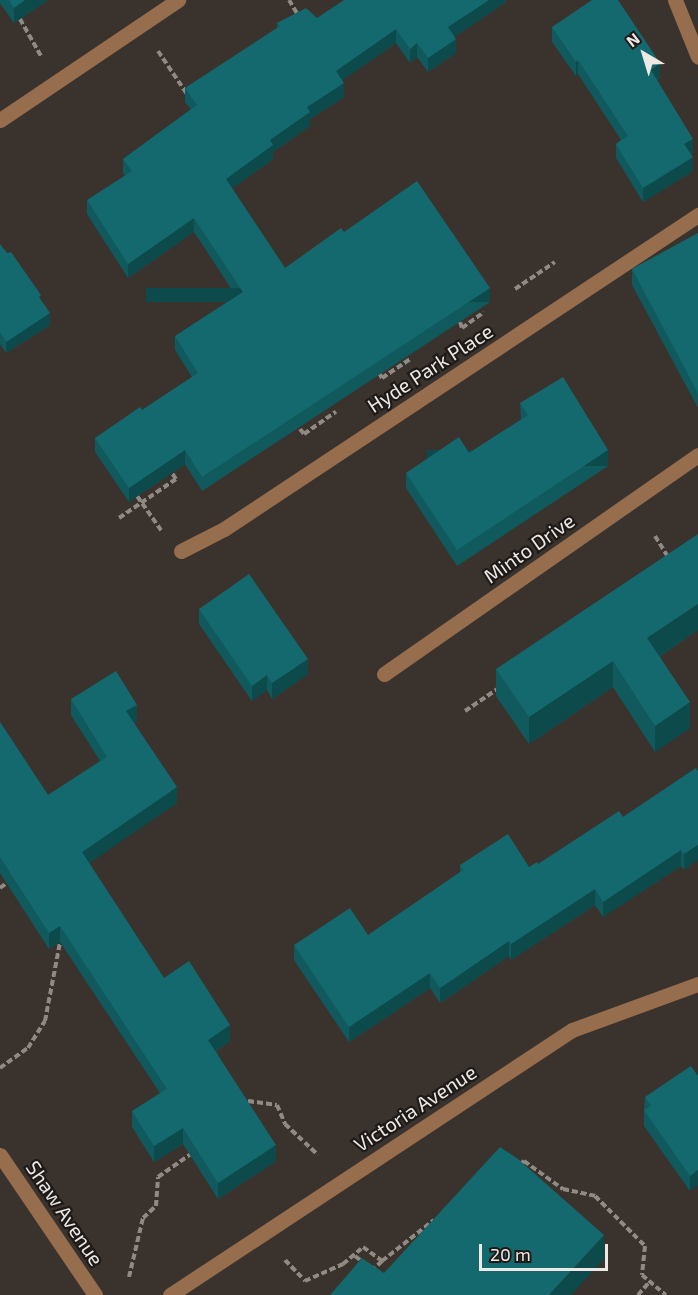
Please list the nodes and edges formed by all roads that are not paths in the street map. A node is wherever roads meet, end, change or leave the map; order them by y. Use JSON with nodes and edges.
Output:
{"nodes":[{"id":1,"x":178,"y":0,"type":"edge"},
{"id":2,"x":675,"y":0,"type":"edge"},
{"id":3,"x":698,"y":57,"type":"edge"},
{"id":4,"x":0,"y":120,"type":"edge"},
{"id":5,"x":698,"y":215,"type":"edge"},
{"id":6,"x":698,"y":455,"type":"edge"},
{"id":7,"x":181,"y":551,"type":"road end"},
{"id":8,"x":384,"y":674,"type":"dead end"},
{"id":9,"x":698,"y":984,"type":"edge"},
{"id":10,"x":0,"y":1155,"type":"edge"},
{"id":11,"x":95,"y":1295,"type":"edge"},
{"id":12,"x":170,"y":1295,"type":"edge"}],
"edges":[{"from":1,"to":4,"type":"street"},
{"from":2,"to":3,"type":"street"},
{"from":5,"to":7,"type":"street","name":"Hyde Park Place"},
{"from":6,"to":8,"type":"street","name":"Minto Drive"},
{"from":9,"to":12,"type":"street","name":"Victoria Avenue"},
{"from":10,"to":11,"type":"street","name":"Shaw Avenue"}]}
